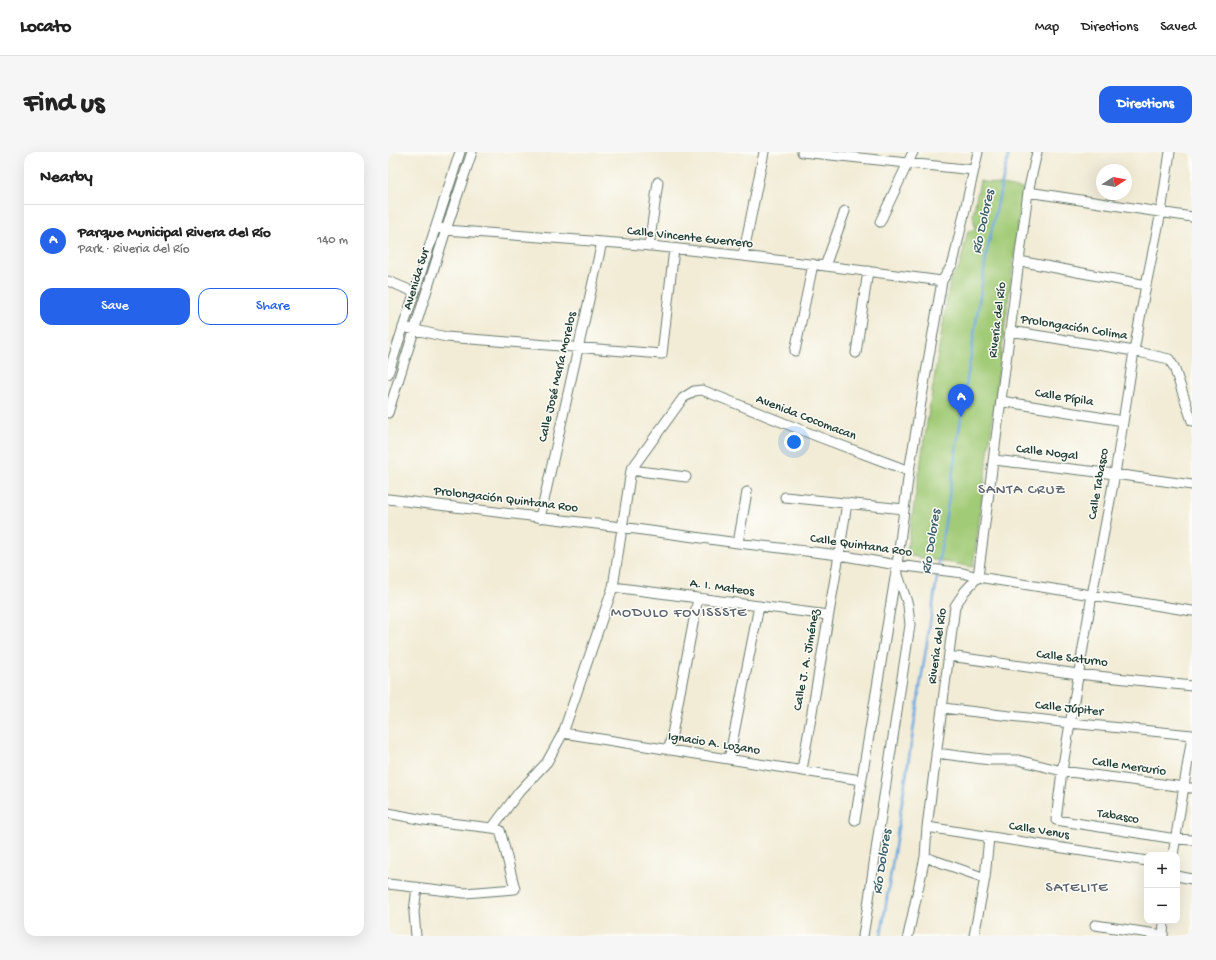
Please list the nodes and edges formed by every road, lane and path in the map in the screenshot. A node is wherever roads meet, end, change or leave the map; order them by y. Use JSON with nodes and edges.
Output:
{"nodes":[{"id":1,"x":460,"y":152,"type":"edge"},
{"id":2,"x":472,"y":152,"type":"edge"},
{"id":3,"x":764,"y":152,"type":"edge"},
{"id":4,"x":802,"y":152,"type":"edge"},
{"id":5,"x":913,"y":152,"type":"edge"},
{"id":6,"x":978,"y":152,"type":"edge"},
{"id":7,"x":1037,"y":152,"type":"edge"},
{"id":8,"x":1170,"y":152,"type":"edge"},
{"id":9,"x":908,"y":163,"type":"junction"},
{"id":10,"x":974,"y":170,"type":"junction"},
{"id":11,"x":658,"y":182,"type":"dead end"},
{"id":12,"x":1028,"y":192,"type":"junction"},
{"id":13,"x":845,"y":211,"type":"dead end"},
{"id":14,"x":1161,"y":212,"type":"junction"},
{"id":15,"x":1192,"y":217,"type":"edge"},
{"id":16,"x":880,"y":222,"type":"dead end"},
{"id":17,"x":436,"y":226,"type":"junction"},
{"id":18,"x":446,"y":230,"type":"junction"},
{"id":19,"x":602,"y":242,"type":"junction"},
{"id":20,"x":649,"y":246,"type":"junction"},
{"id":21,"x":674,"y":249,"type":"junction"},
{"id":22,"x":743,"y":256,"type":"junction"},
{"id":23,"x":1019,"y":261,"type":"junction"},
{"id":24,"x":813,"y":264,"type":"junction"},
{"id":25,"x":825,"y":266,"type":"junction"},
{"id":26,"x":868,"y":271,"type":"junction"},
{"id":27,"x":388,"y":281,"type":"edge"},
{"id":28,"x":942,"y":281,"type":"junction"},
{"id":29,"x":1146,"y":285,"type":"junction"},
{"id":30,"x":414,"y":292,"type":"junction"},
{"id":31,"x":403,"y":326,"type":"junction"},
{"id":32,"x":415,"y":330,"type":"junction"},
{"id":33,"x":1010,"y":331,"type":"junction"},
{"id":34,"x":578,"y":347,"type":"junction"},
{"id":35,"x":795,"y":351,"type":"dead end"},
{"id":36,"x":1134,"y":351,"type":"junction"},
{"id":37,"x":856,"y":354,"type":"dead end"},
{"id":38,"x":389,"y":369,"type":"edge"},
{"id":39,"x":1001,"y":401,"type":"junction"},
{"id":40,"x":388,"y":413,"type":"edge"},
{"id":41,"x":1123,"y":421,"type":"junction"},
{"id":42,"x":1192,"y":421,"type":"edge"},
{"id":43,"x":994,"y":460,"type":"junction"},
{"id":44,"x":631,"y":470,"type":"junction"},
{"id":45,"x":909,"y":471,"type":"junction"},
{"id":46,"x":1115,"y":474,"type":"junction"},
{"id":47,"x":686,"y":476,"type":"dead end"},
{"id":48,"x":1192,"y":485,"type":"edge"},
{"id":49,"x":747,"y":492,"type":"dead end"},
{"id":50,"x":785,"y":497,"type":"dead end"},
{"id":51,"x":388,"y":499,"type":"edge"},
{"id":52,"x":847,"y":503,"type":"junction"},
{"id":53,"x":904,"y":509,"type":"junction"},
{"id":54,"x":540,"y":518,"type":"junction"},
{"id":55,"x":621,"y":526,"type":"junction"},
{"id":56,"x":738,"y":543,"type":"junction"},
{"id":57,"x":839,"y":555,"type":"junction"},
{"id":58,"x":897,"y":565,"type":"junction"},
{"id":59,"x":978,"y":577,"type":"junction"},
{"id":60,"x":613,"y":587,"type":"junction"},
{"id":61,"x":1092,"y":595,"type":"junction"},
{"id":62,"x":698,"y":598,"type":"junction"},
{"id":63,"x":759,"y":606,"type":"junction"},
{"id":64,"x":1192,"y":611,"type":"edge"},
{"id":65,"x":828,"y":615,"type":"junction"},
{"id":66,"x":949,"y":656,"type":"junction"},
{"id":67,"x":1078,"y":674,"type":"junction"},
{"id":68,"x":1192,"y":686,"type":"edge"},
{"id":69,"x":943,"y":708,"type":"junction"},
{"id":70,"x":1070,"y":723,"type":"junction"},
{"id":71,"x":564,"y":733,"type":"junction"},
{"id":72,"x":1192,"y":736,"type":"edge"},
{"id":73,"x":669,"y":750,"type":"junction"},
{"id":74,"x":936,"y":753,"type":"junction"},
{"id":75,"x":729,"y":760,"type":"junction"},
{"id":76,"x":802,"y":770,"type":"junction"},
{"id":77,"x":1062,"y":771,"type":"junction"},
{"id":78,"x":861,"y":780,"type":"junction"},
{"id":79,"x":1188,"y":788,"type":"edge"},
{"id":80,"x":388,"y":813,"type":"edge"},
{"id":81,"x":855,"y":820,"type":"dead end"},
{"id":82,"x":1056,"y":820,"type":"joint"},
{"id":83,"x":927,"y":827,"type":"junction"},
{"id":84,"x":496,"y":829,"type":"junction"},
{"id":85,"x":989,"y":837,"type":"junction"},
{"id":86,"x":1176,"y":840,"type":"junction"},
{"id":87,"x":1192,"y":840,"type":"edge"},
{"id":88,"x":1174,"y":852,"type":"edge"},
{"id":89,"x":925,"y":857,"type":"junction"},
{"id":90,"x":1144,"y":861,"type":"edge"},
{"id":91,"x":1180,"y":877,"type":"edge"},
{"id":92,"x":986,"y":878,"type":"junction"},
{"id":93,"x":1192,"y":879,"type":"edge"},
{"id":94,"x":388,"y":884,"type":"edge"},
{"id":95,"x":417,"y":887,"type":"junction"},
{"id":96,"x":1164,"y":924,"type":"edge"},
{"id":97,"x":1095,"y":925,"type":"dead end"},
{"id":98,"x":1163,"y":935,"type":"edge"},
{"id":99,"x":416,"y":936,"type":"edge"},
{"id":100,"x":863,"y":936,"type":"edge"},
{"id":101,"x":908,"y":936,"type":"edge"},
{"id":102,"x":974,"y":936,"type":"edge"}],
"edges":[{"from":1,"to":17,"type":"street","name":"Avenida Sur"},
{"from":2,"to":18,"type":"street","name":"Avenida Sur"},
{"from":3,"to":22,"type":"street"},
{"from":4,"to":9,"type":"street"},
{"from":5,"to":9,"type":"street"},
{"from":6,"to":10,"type":"street"},
{"from":7,"to":12,"type":"street","name":"Riveria del Río"},
{"from":8,"to":14,"type":"street","name":"Calle Tabasco"},
{"from":9,"to":10,"type":"street"},
{"from":9,"to":16,"type":"street"},
{"from":10,"to":28,"type":"street"},
{"from":11,"to":20,"type":"street"},
{"from":12,"to":14,"type":"street"},
{"from":12,"to":23,"type":"street","name":"Riveria del Río"},
{"from":13,"to":25,"type":"street"},
{"from":14,"to":15,"type":"street"},
{"from":14,"to":29,"type":"street","name":"Calle Tabasco"},
{"from":17,"to":18,"type":"street","name":"Calle Vincente Guerrero"},
{"from":17,"to":30,"type":"street","name":"Avenida Sur"},
{"from":18,"to":19,"type":"street","name":"Calle Vincente Guerrero"},
{"from":18,"to":32,"type":"street","name":"Avenida Sur"},
{"from":19,"to":20,"type":"street","name":"Calle Vincente Guerrero"},
{"from":19,"to":34,"type":"street","name":"Calle José María Morelos"},
{"from":20,"to":21,"type":"street","name":"Calle Vincente Guerrero"},
{"from":21,"to":22,"type":"street","name":"Calle Vincente Guerrero"},
{"from":21,"to":34,"type":"street"},
{"from":22,"to":24,"type":"street","name":"Calle Vincente Guerrero"},
{"from":23,"to":29,"type":"street"},
{"from":23,"to":33,"type":"street","name":"Riveria del Río"},
{"from":24,"to":25,"type":"street","name":"Calle Vincente Guerrero"},
{"from":24,"to":35,"type":"street"},
{"from":25,"to":26,"type":"street","name":"Calle Vincente Guerrero"},
{"from":26,"to":28,"type":"street","name":"Calle Vincente Guerrero"},
{"from":26,"to":37,"type":"street"},
{"from":27,"to":30,"type":"street"},
{"from":28,"to":45,"type":"street"},
{"from":29,"to":36,"type":"street","name":"Calle Tabasco"},
{"from":30,"to":31,"type":"street","name":"Avenida Sur"},
{"from":31,"to":32,"type":"street"},
{"from":31,"to":38,"type":"street","name":"Avenida Sur"},
{"from":32,"to":34,"type":"street"},
{"from":32,"to":40,"type":"street","name":"Avenida Sur"},
{"from":33,"to":36,"type":"street","name":"Prolongación Colima"},
{"from":33,"to":39,"type":"street","name":"Riveria del Río"},
{"from":34,"to":54,"type":"street","name":"Calle José María Morelos"},
{"from":36,"to":41,"type":"street","name":"Calle Tabasco"},
{"from":36,"to":42,"type":"street","name":"Prolongación Colima"},
{"from":39,"to":41,"type":"street","name":"Calle Pípila"},
{"from":39,"to":43,"type":"street","name":"Riveria del Río"},
{"from":41,"to":46,"type":"street","name":"Calle Tabasco"},
{"from":43,"to":46,"type":"street","name":"Calle Nogal"},
{"from":43,"to":59,"type":"street","name":"Riveria del Río"},
{"from":44,"to":45,"type":"street","name":"Avenida Cocomacan"},
{"from":44,"to":47,"type":"street"},
{"from":44,"to":55,"type":"street"},
{"from":45,"to":53,"type":"street"},
{"from":46,"to":48,"type":"street","name":"Calle Nogal"},
{"from":46,"to":61,"type":"street","name":"Calle Tabasco"},
{"from":49,"to":56,"type":"street"},
{"from":50,"to":52,"type":"street"},
{"from":51,"to":54,"type":"street","name":"Prolongación Quintana Roo"},
{"from":52,"to":53,"type":"street"},
{"from":52,"to":57,"type":"street","name":"Calle J. A. Jiménez"},
{"from":53,"to":58,"type":"street"},
{"from":54,"to":55,"type":"street","name":"Prolongación Quintana Roo"},
{"from":55,"to":56,"type":"street","name":"Calle Quintana Roo"},
{"from":55,"to":60,"type":"street"},
{"from":56,"to":57,"type":"street","name":"Calle Quintana Roo"},
{"from":57,"to":58,"type":"street","name":"Calle Quintana Roo"},
{"from":57,"to":65,"type":"street","name":"Calle J. A. Jiménez"},
{"from":58,"to":59,"type":"street","name":"Calle Quintana Roo"},
{"from":58,"to":78,"type":"street"},
{"from":58,"to":100,"type":"street"},
{"from":59,"to":61,"type":"street","name":"Calle Quintana Roo"},
{"from":59,"to":66,"type":"street","name":"Riveria del Río"},
{"from":60,"to":62,"type":"street","name":"A. I. Mateos"},
{"from":60,"to":71,"type":"street"},
{"from":61,"to":64,"type":"street","name":"Calle Quintana Roo"},
{"from":61,"to":67,"type":"street","name":"Calle Tabasco"},
{"from":62,"to":63,"type":"street","name":"A. I. Mateos"},
{"from":62,"to":73,"type":"street"},
{"from":63,"to":65,"type":"street","name":"A. I. Mateos"},
{"from":63,"to":75,"type":"street"},
{"from":65,"to":76,"type":"street","name":"Calle J. A. Jiménez"},
{"from":66,"to":67,"type":"street","name":"Calle Saturno"},
{"from":66,"to":69,"type":"street","name":"Riveria del Río"},
{"from":67,"to":68,"type":"street","name":"Calle Saturno"},
{"from":67,"to":70,"type":"street","name":"Calle Tabasco"},
{"from":69,"to":70,"type":"street","name":"Calle Júpiter"},
{"from":69,"to":74,"type":"street","name":"Riveria del Río"},
{"from":70,"to":72,"type":"street","name":"Calle Júpiter"},
{"from":70,"to":77,"type":"street","name":"Calle Tabasco"},
{"from":71,"to":73,"type":"street","name":"Ignacio A. Lozano"},
{"from":71,"to":84,"type":"street"},
{"from":72,"to":79,"type":"street"},
{"from":73,"to":75,"type":"street","name":"Ignacio A. Lozano"},
{"from":74,"to":77,"type":"street","name":"Calle Mercurio"},
{"from":74,"to":83,"type":"street","name":"Riveria del Río"},
{"from":75,"to":76,"type":"street","name":"Ignacio A. Lozano"},
{"from":76,"to":78,"type":"street","name":"Ignacio A. Lozano"},
{"from":77,"to":79,"type":"street","name":"Calle Mercurio"},
{"from":77,"to":82,"type":"street","name":"Calle Tabasco"},
{"from":78,"to":81,"type":"street"},
{"from":79,"to":86,"type":"street"},
{"from":80,"to":84,"type":"street"},
{"from":82,"to":86,"type":"street","name":"Tabasco"},
{"from":83,"to":85,"type":"street","name":"Calle Venus"},
{"from":83,"to":89,"type":"street","name":"Riveria del Río"},
{"from":84,"to":95,"type":"street"},
{"from":85,"to":90,"type":"street","name":"Calle Venus"},
{"from":85,"to":92,"type":"street"},
{"from":86,"to":87,"type":"street","name":"Tabasco"},
{"from":86,"to":88,"type":"street"},
{"from":89,"to":92,"type":"street"},
{"from":89,"to":101,"type":"street","name":"Riveria del Río"},
{"from":91,"to":93,"type":"street"},
{"from":92,"to":102,"type":"street"},
{"from":94,"to":95,"type":"street"},
{"from":95,"to":99,"type":"street"},
{"from":96,"to":98,"type":"street"},
{"from":97,"to":98,"type":"street"}]}
